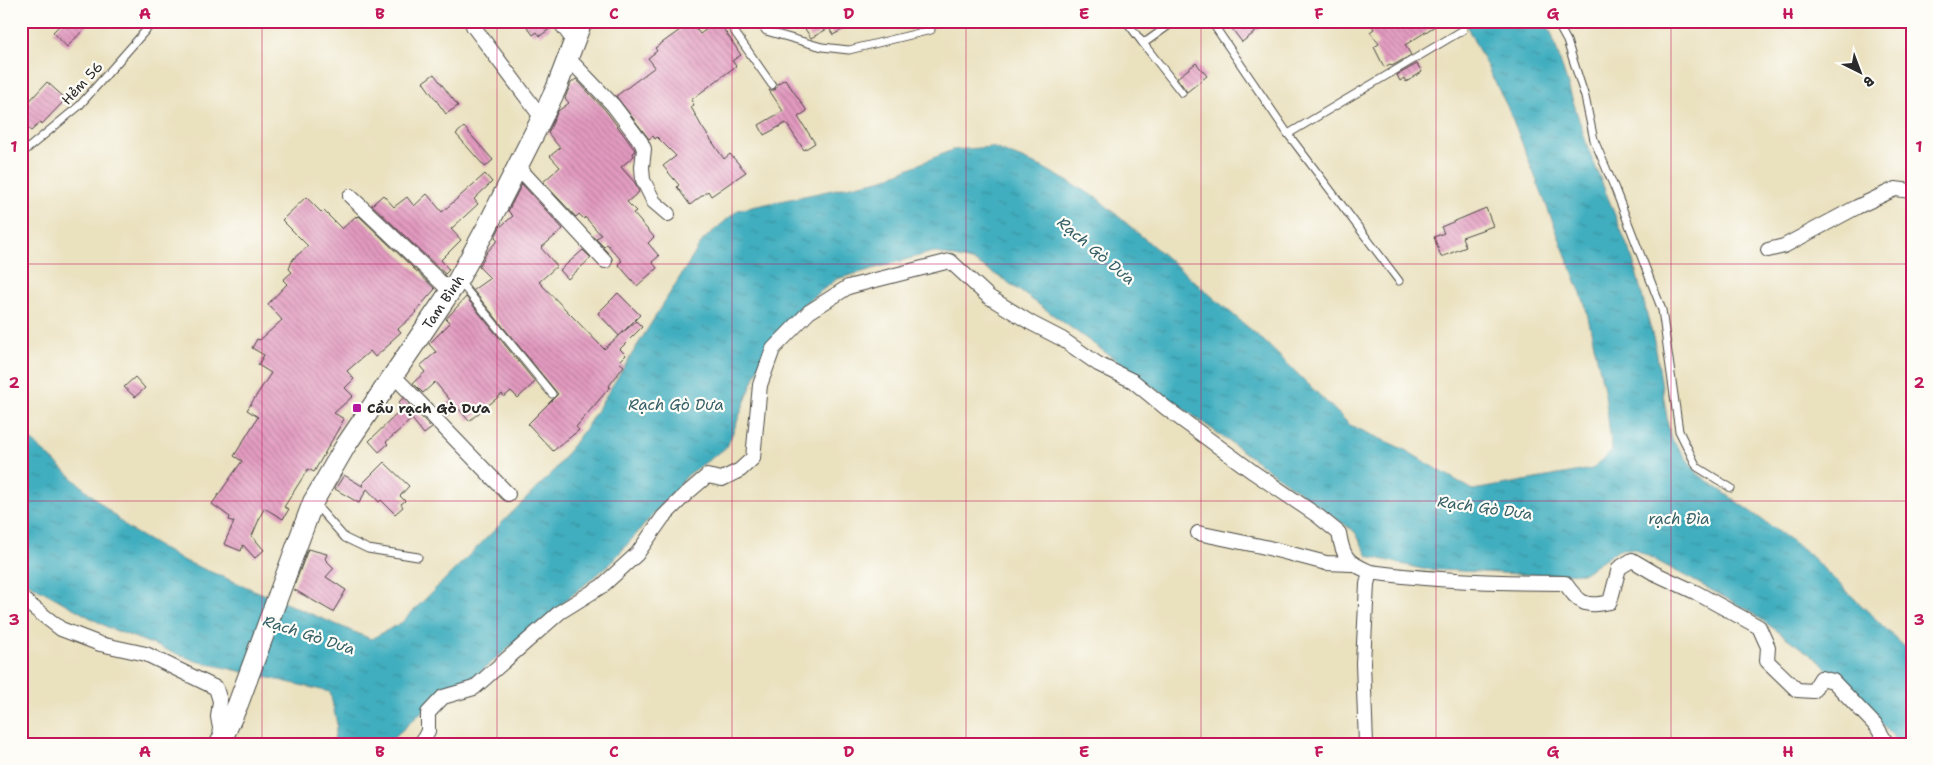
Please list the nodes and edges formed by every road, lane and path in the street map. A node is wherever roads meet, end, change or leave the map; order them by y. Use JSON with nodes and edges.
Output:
{"nodes":[{"id":1,"x":154,"y":21,"type":"edge"},
{"id":2,"x":559,"y":21,"type":"edge"},
{"id":3,"x":582,"y":21,"type":"edge"},
{"id":4,"x":727,"y":21,"type":"edge"},
{"id":5,"x":759,"y":21,"type":"edge"},
{"id":6,"x":1126,"y":21,"type":"edge"},
{"id":7,"x":1175,"y":21,"type":"edge"},
{"id":8,"x":1211,"y":21,"type":"edge"},
{"id":9,"x":1556,"y":21,"type":"edge"},
{"id":10,"x":474,"y":26,"type":"dead end"},
{"id":11,"x":931,"y":30,"type":"dead end"},
{"id":12,"x":1463,"y":30,"type":"dead end"},
{"id":13,"x":1142,"y":42,"type":"junction"},
{"id":14,"x":571,"y":49,"type":"junction"},
{"id":15,"x":772,"y":85,"type":"dead end"},
{"id":16,"x":1182,"y":93,"type":"dead end"},
{"id":17,"x":542,"y":118,"type":"junction"},
{"id":18,"x":1288,"y":134,"type":"junction"},
{"id":19,"x":21,"y":154,"type":"edge"},
{"id":20,"x":516,"y":166,"type":"junction"},
{"id":21,"x":1912,"y":190,"type":"edge"},
{"id":22,"x":350,"y":196,"type":"dead end"},
{"id":23,"x":668,"y":214,"type":"dead end"},
{"id":24,"x":1768,"y":250,"type":"dead end"},
{"id":25,"x":606,"y":262,"type":"dead end"},
{"id":26,"x":1399,"y":281,"type":"dead end"},
{"id":27,"x":455,"y":286,"type":"junction"},
{"id":28,"x":394,"y":376,"type":"junction"},
{"id":29,"x":552,"y":394,"type":"dead end"},
{"id":30,"x":1731,"y":488,"type":"dead end"},
{"id":31,"x":508,"y":494,"type":"dead end"},
{"id":32,"x":313,"y":502,"type":"junction"},
{"id":33,"x":1198,"y":532,"type":"dead end"},
{"id":34,"x":418,"y":558,"type":"dead end"},
{"id":35,"x":1351,"y":564,"type":"junction"},
{"id":36,"x":1370,"y":572,"type":"junction"},
{"id":37,"x":21,"y":598,"type":"edge"},
{"id":38,"x":221,"y":742,"type":"edge"},
{"id":39,"x":421,"y":744,"type":"edge"},
{"id":40,"x":1366,"y":744,"type":"edge"},
{"id":41,"x":1887,"y":744,"type":"edge"}],
"edges":[{"from":1,"to":19,"type":"lane","name":"Hẻm 56"},
{"from":2,"to":14,"type":"street"},
{"from":3,"to":14,"type":"main road","name":"Tam Bình"},
{"from":4,"to":15,"type":"lane"},
{"from":5,"to":11,"type":"lane"},
{"from":6,"to":13,"type":"lane"},
{"from":7,"to":13,"type":"lane"},
{"from":8,"to":18,"type":"lane"},
{"from":9,"to":30,"type":"lane"},
{"from":10,"to":17,"type":"street"},
{"from":12,"to":18,"type":"lane"},
{"from":13,"to":16,"type":"lane"},
{"from":14,"to":17,"type":"main road","name":"Tam Bình"},
{"from":14,"to":23,"type":"street"},
{"from":17,"to":20,"type":"main road","name":"Tam Bình"},
{"from":18,"to":26,"type":"lane"},
{"from":20,"to":25,"type":"street"},
{"from":20,"to":27,"type":"main road","name":"Tam Bình"},
{"from":21,"to":24,"type":"street"},
{"from":22,"to":27,"type":"street"},
{"from":27,"to":28,"type":"main road","name":"Tam Bình"},
{"from":27,"to":29,"type":"lane"},
{"from":28,"to":31,"type":"street"},
{"from":28,"to":32,"type":"main road","name":"Tam Bình"},
{"from":32,"to":34,"type":"lane"},
{"from":32,"to":38,"type":"main road","name":"Tam Bình"},
{"from":33,"to":35,"type":"street"},
{"from":35,"to":36,"type":"street"},
{"from":35,"to":39,"type":"street"},
{"from":36,"to":40,"type":"street"},
{"from":36,"to":41,"type":"street"},
{"from":37,"to":38,"type":"street"}]}
